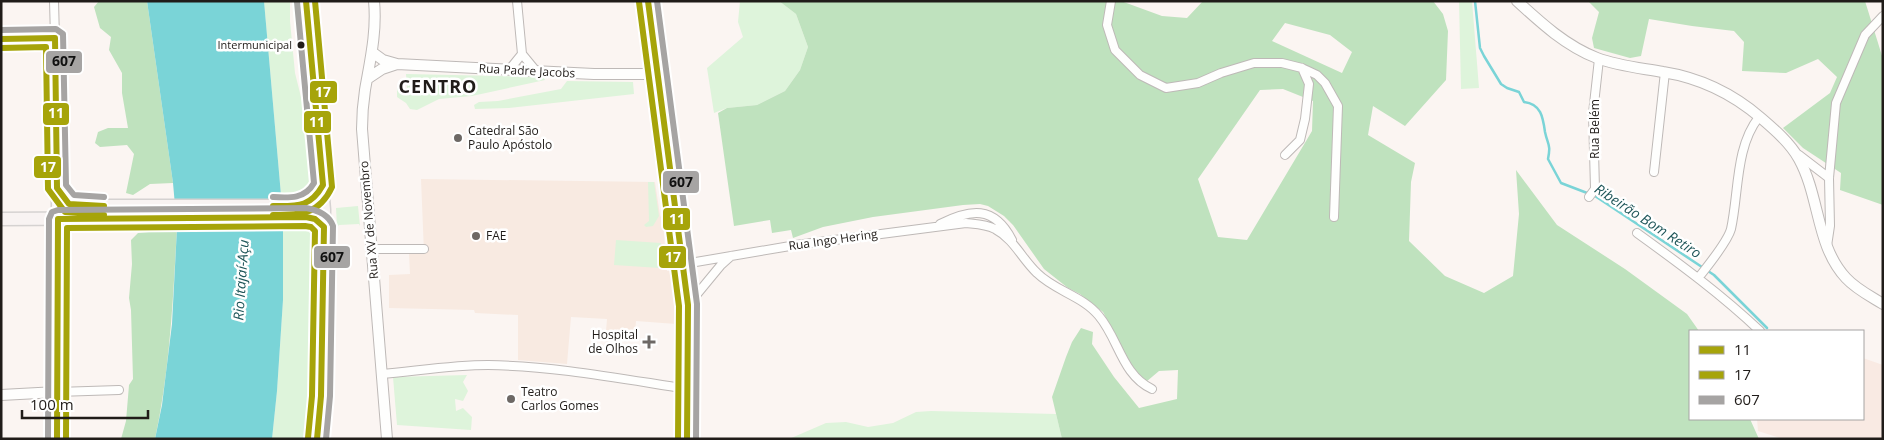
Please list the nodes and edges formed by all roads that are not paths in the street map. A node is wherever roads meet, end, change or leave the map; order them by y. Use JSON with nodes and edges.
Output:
{"nodes":[{"id":1,"x":54,"y":1,"type":"edge"},
{"id":2,"x":306,"y":1,"type":"edge"},
{"id":3,"x":374,"y":1,"type":"edge"},
{"id":4,"x":517,"y":1,"type":"edge"},
{"id":5,"x":648,"y":1,"type":"edge"},
{"id":6,"x":1111,"y":1,"type":"edge"},
{"id":7,"x":1517,"y":1,"type":"edge"},
{"id":8,"x":1883,"y":16,"type":"edge"},
{"id":9,"x":55,"y":38,"type":"junction"},
{"id":10,"x":1,"y":39,"type":"edge"},
{"id":11,"x":372,"y":52,"type":"junction"},
{"id":12,"x":522,"y":54,"type":"junction"},
{"id":13,"x":1599,"y":59,"type":"junction"},
{"id":14,"x":397,"y":64,"type":"junction"},
{"id":15,"x":1302,"y":68,"type":"junction"},
{"id":16,"x":509,"y":70,"type":"junction"},
{"id":17,"x":536,"y":71,"type":"junction"},
{"id":18,"x":1665,"y":72,"type":"junction"},
{"id":19,"x":658,"y":74,"type":"junction"},
{"id":20,"x":367,"y":78,"type":"junction"},
{"id":21,"x":1759,"y":116,"type":"junction"},
{"id":22,"x":1793,"y":149,"type":"junction"},
{"id":23,"x":1285,"y":155,"type":"dead end"},
{"id":24,"x":1654,"y":172,"type":"dead end"},
{"id":25,"x":1829,"y":178,"type":"junction"},
{"id":26,"x":323,"y":185,"type":"junction"},
{"id":27,"x":57,"y":188,"type":"junction"},
{"id":28,"x":1589,"y":197,"type":"dead end"},
{"id":29,"x":139,"y":212,"type":"junction"},
{"id":30,"x":304,"y":212,"type":"junction"},
{"id":31,"x":1334,"y":217,"type":"dead end"},
{"id":32,"x":58,"y":218,"type":"junction"},
{"id":33,"x":1,"y":219,"type":"edge"},
{"id":34,"x":324,"y":227,"type":"junction"},
{"id":35,"x":1637,"y":233,"type":"dead end"},
{"id":36,"x":1827,"y":246,"type":"junction"},
{"id":37,"x":371,"y":249,"type":"junction"},
{"id":38,"x":424,"y":249,"type":"dead end"},
{"id":39,"x":733,"y":255,"type":"junction"},
{"id":40,"x":684,"y":264,"type":"junction"},
{"id":41,"x":1703,"y":272,"type":"junction"},
{"id":42,"x":1883,"y":304,"type":"edge"},
{"id":43,"x":688,"y":306,"type":"junction"},
{"id":44,"x":1759,"y":330,"type":"edge"},
{"id":45,"x":381,"y":374,"type":"junction"},
{"id":46,"x":688,"y":389,"type":"junction"},
{"id":47,"x":1152,"y":389,"type":"dead end"},
{"id":48,"x":119,"y":390,"type":"dead end"},
{"id":49,"x":57,"y":392,"type":"junction"},
{"id":50,"x":1,"y":395,"type":"edge"},
{"id":51,"x":57,"y":439,"type":"edge"},
{"id":52,"x":317,"y":439,"type":"edge"},
{"id":53,"x":387,"y":439,"type":"edge"},
{"id":54,"x":687,"y":439,"type":"edge"}],
"edges":[{"from":1,"to":9,"type":"street"},
{"from":2,"to":26,"type":"main road"},
{"from":3,"to":11,"type":"street","name":"Rua XV de Novembro"},
{"from":4,"to":12,"type":"street"},
{"from":5,"to":19,"type":"main road"},
{"from":6,"to":15,"type":"street"},
{"from":7,"to":13,"type":"street"},
{"from":8,"to":25,"type":"street"},
{"from":9,"to":10,"type":"main road"},
{"from":9,"to":27,"type":"main road"},
{"from":11,"to":14,"type":"street","name":"Rua Padre Jacobs"},
{"from":11,"to":20,"type":"street","name":"Rua XV de Novembro"},
{"from":12,"to":16,"type":"street"},
{"from":12,"to":17,"type":"street"},
{"from":13,"to":18,"type":"street"},
{"from":13,"to":28,"type":"street","name":"Rua Belém"},
{"from":14,"to":16,"type":"street","name":"Rua Padre Jacobs"},
{"from":14,"to":20,"type":"street","name":"Rua Padre Jacobs"},
{"from":15,"to":23,"type":"street"},
{"from":15,"to":31,"type":"street"},
{"from":16,"to":17,"type":"street","name":"Rua Padre Jacobs"},
{"from":17,"to":19,"type":"street","name":"Rua Padre Jacobs"},
{"from":18,"to":21,"type":"street"},
{"from":18,"to":24,"type":"street"},
{"from":19,"to":40,"type":"main road"},
{"from":20,"to":37,"type":"street","name":"Rua XV de Novembro"},
{"from":21,"to":22,"type":"street"},
{"from":21,"to":41,"type":"street"},
{"from":22,"to":25,"type":"street"},
{"from":22,"to":36,"type":"street"},
{"from":25,"to":36,"type":"street"},
{"from":26,"to":30,"type":"main road"},
{"from":26,"to":34,"type":"main road"},
{"from":27,"to":29,"type":"main road"},
{"from":27,"to":32,"type":"main road"},
{"from":29,"to":30,"type":"main road"},
{"from":29,"to":32,"type":"main road"},
{"from":30,"to":34,"type":"main road"},
{"from":32,"to":33,"type":"main road"},
{"from":32,"to":49,"type":"main road"},
{"from":34,"to":52,"type":"main road"},
{"from":35,"to":41,"type":"street"},
{"from":36,"to":42,"type":"street"},
{"from":37,"to":38,"type":"street"},
{"from":37,"to":45,"type":"street","name":"Rua XV de Novembro"},
{"from":39,"to":40,"type":"street","name":"Rua Ingo Hering"},
{"from":39,"to":43,"type":"street"},
{"from":39,"to":47,"type":"street","name":"Rua Ingo Hering"},
{"from":40,"to":43,"type":"main road"},
{"from":41,"to":44,"type":"street"},
{"from":43,"to":46,"type":"main road"},
{"from":45,"to":46,"type":"street"},
{"from":45,"to":53,"type":"street","name":"Rua XV de Novembro"},
{"from":46,"to":54,"type":"main road"},
{"from":48,"to":49,"type":"street"},
{"from":49,"to":50,"type":"street"},
{"from":49,"to":51,"type":"main road"}]}
